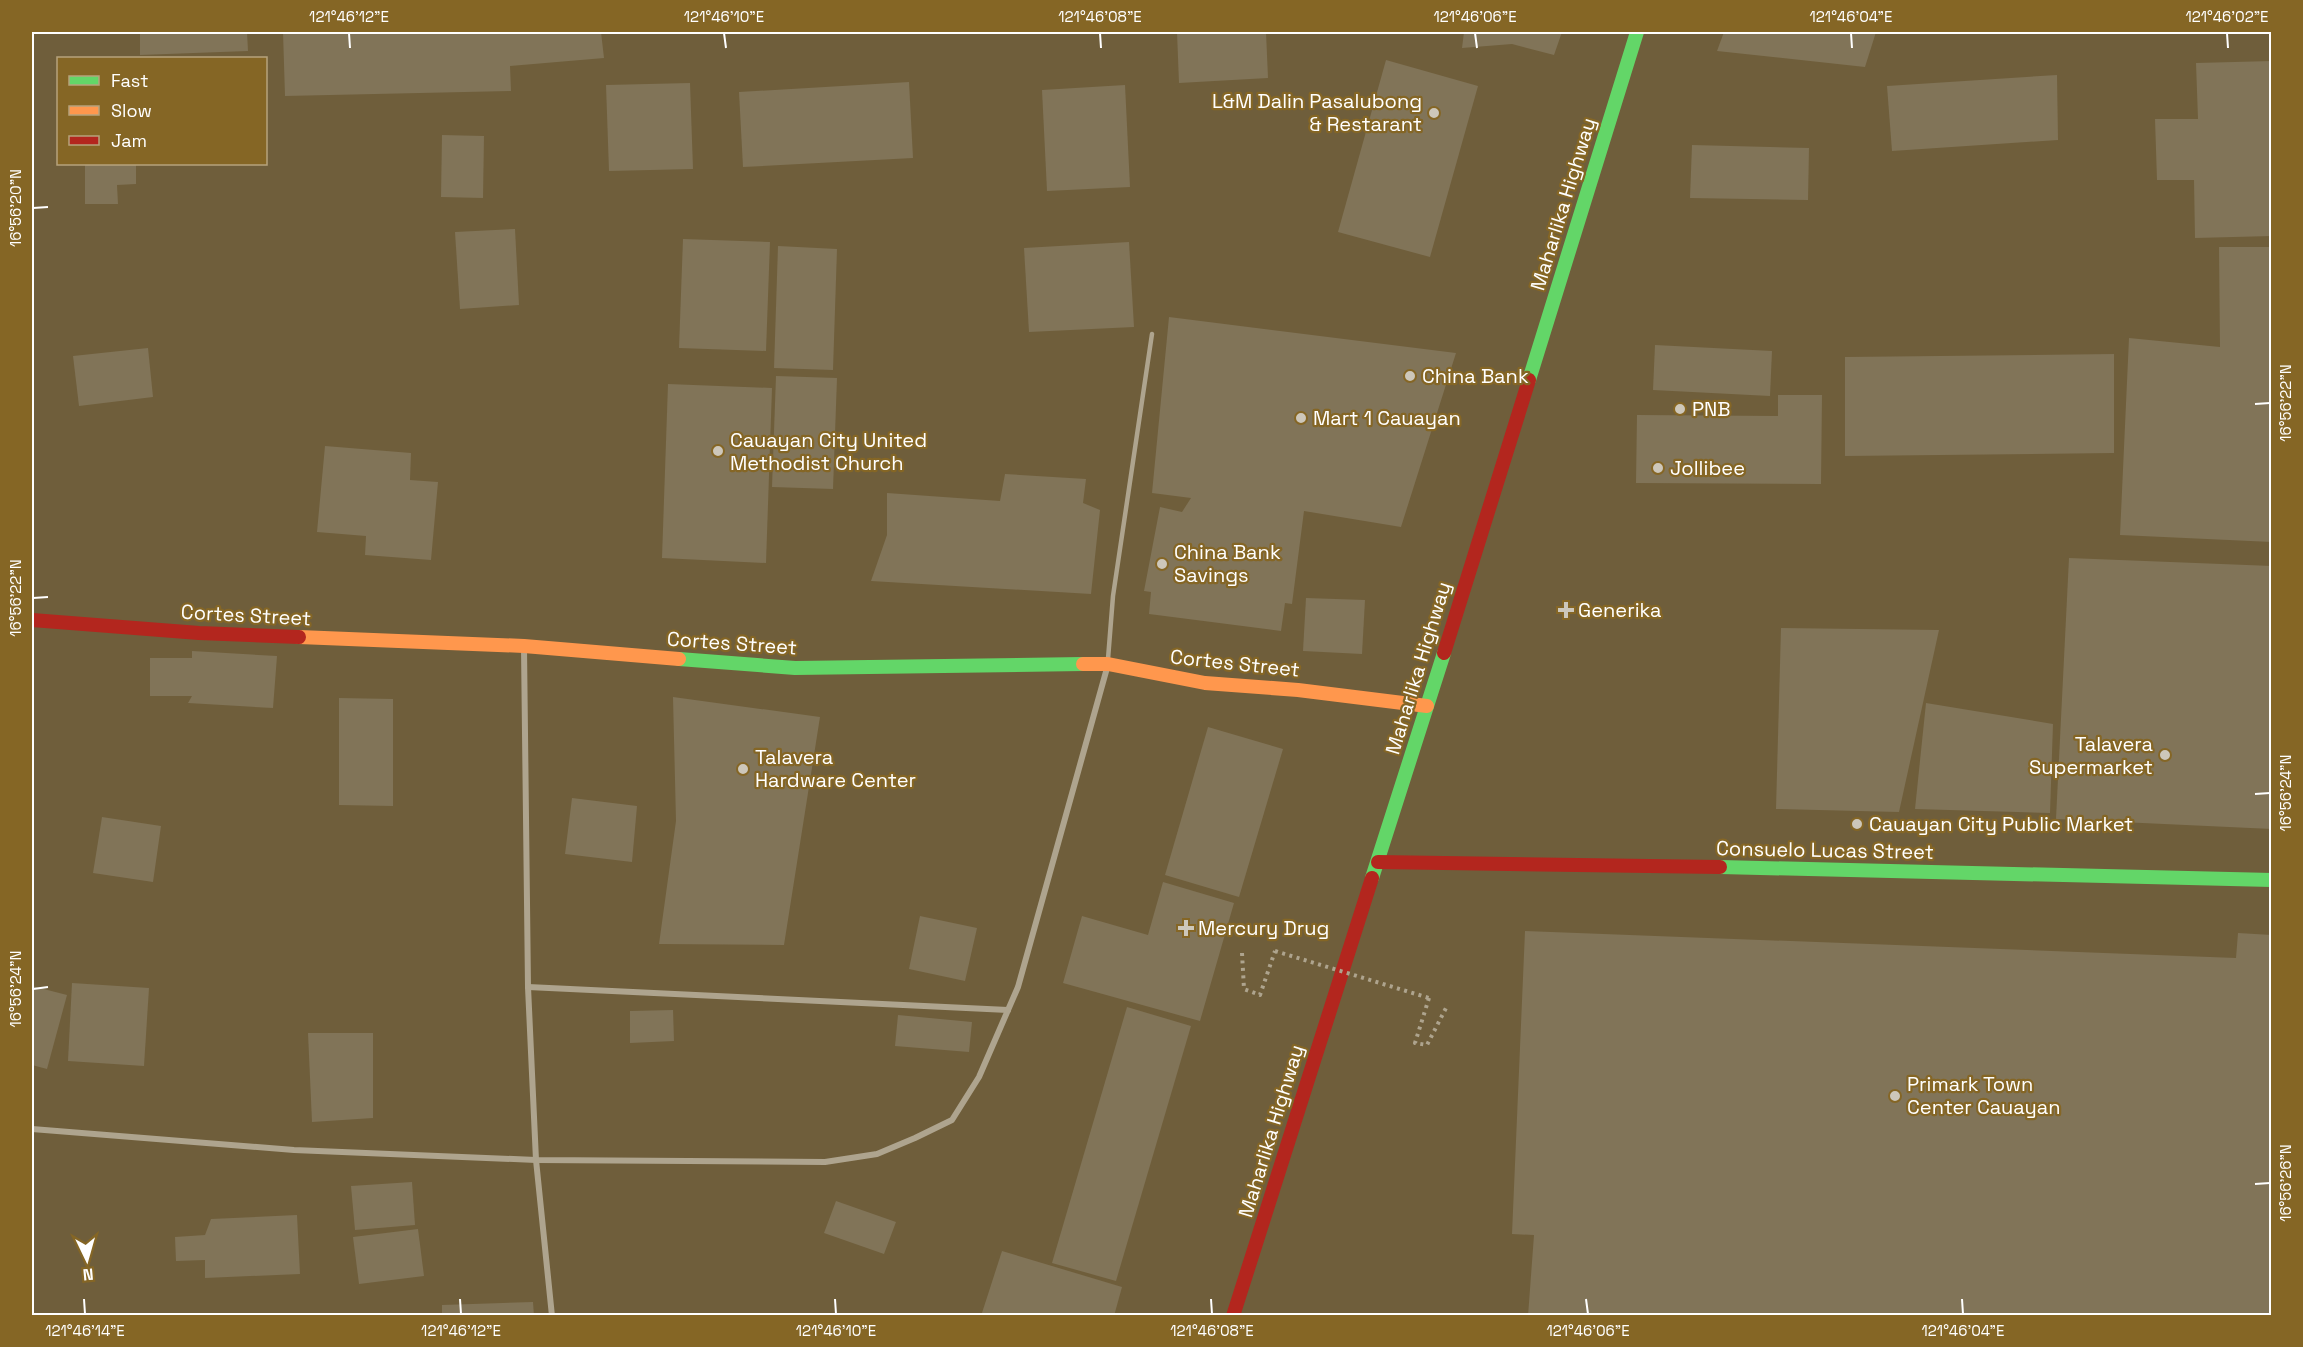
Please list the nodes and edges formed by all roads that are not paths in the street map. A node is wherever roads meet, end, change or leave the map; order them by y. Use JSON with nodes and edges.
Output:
{"nodes":[{"id":1,"x":1637,"y":32,"type":"edge"},
{"id":2,"x":1152,"y":334,"type":"dead end"},
{"id":3,"x":32,"y":620,"type":"edge"},
{"id":4,"x":524,"y":646,"type":"junction"},
{"id":5,"x":1108,"y":664,"type":"junction"},
{"id":6,"x":1427,"y":706,"type":"junction"},
{"id":7,"x":1378,"y":862,"type":"junction"},
{"id":8,"x":2271,"y":880,"type":"edge"},
{"id":9,"x":528,"y":987,"type":"junction"},
{"id":10,"x":1008,"y":1010,"type":"junction"},
{"id":11,"x":32,"y":1129,"type":"edge"},
{"id":12,"x":536,"y":1160,"type":"junction"},
{"id":13,"x":552,"y":1316,"type":"edge"},
{"id":14,"x":1233,"y":1316,"type":"edge"}],
"edges":[{"from":1,"to":6,"type":"street","name":"Maharlika Highway"},
{"from":2,"to":5,"type":"lane"},
{"from":3,"to":4,"type":"street","name":"Cortes Street"},
{"from":4,"to":5,"type":"street","name":"Cortes Street"},
{"from":4,"to":9,"type":"street"},
{"from":5,"to":6,"type":"street","name":"Cortes Street"},
{"from":5,"to":10,"type":"street"},
{"from":6,"to":7,"type":"street","name":"Maharlika Highway"},
{"from":7,"to":8,"type":"street","name":"Consuelo Lucas Street"},
{"from":7,"to":14,"type":"street","name":"Maharlika Highway"},
{"from":9,"to":10,"type":"street"},
{"from":9,"to":12,"type":"street"},
{"from":10,"to":12,"type":"street"},
{"from":11,"to":12,"type":"street"},
{"from":12,"to":13,"type":"street"}]}
